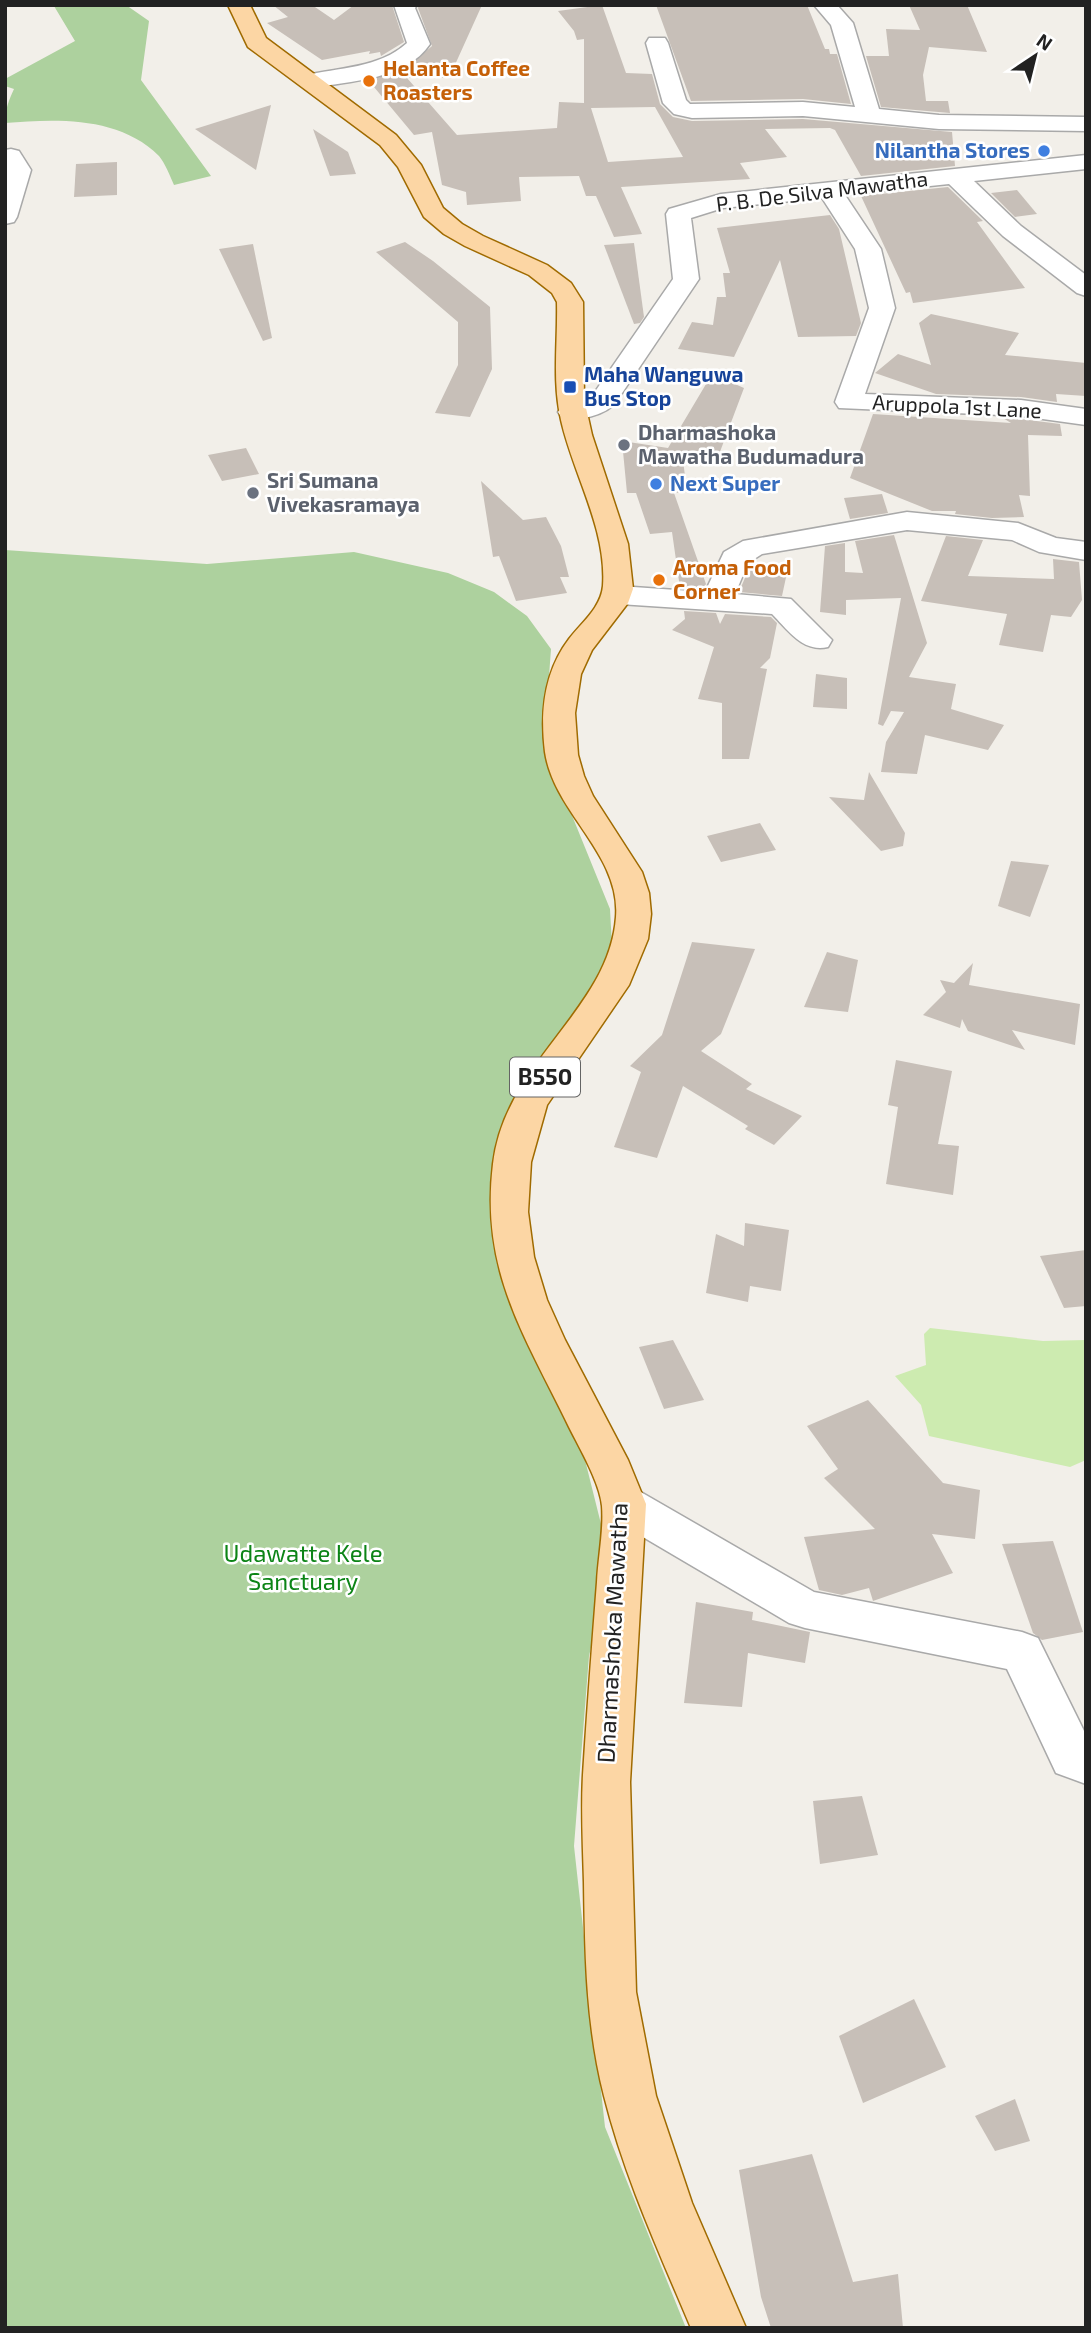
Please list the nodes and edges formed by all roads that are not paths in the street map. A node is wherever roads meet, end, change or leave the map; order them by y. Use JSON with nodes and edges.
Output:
{"nodes":[{"id":1,"x":239,"y":5,"type":"edge"},
{"id":2,"x":406,"y":5,"type":"edge"},
{"id":3,"x":825,"y":5,"type":"edge"},
{"id":4,"x":657,"y":43,"type":"dead end"},
{"id":5,"x":311,"y":81,"type":"junction"},
{"id":6,"x":870,"y":117,"type":"junction"},
{"id":7,"x":1086,"y":124,"type":"edge"},
{"id":8,"x":5,"y":157,"type":"edge"},
{"id":9,"x":1086,"y":162,"type":"edge"},
{"id":10,"x":955,"y":176,"type":"junction"},
{"id":11,"x":829,"y":190,"type":"junction"},
{"id":12,"x":5,"y":217,"type":"edge"},
{"id":13,"x":1086,"y":288,"type":"edge"},
{"id":14,"x":572,"y":412,"type":"junction"},
{"id":15,"x":1086,"y":417,"type":"edge"},
{"id":16,"x":1086,"y":551,"type":"edge"},
{"id":17,"x":618,"y":595,"type":"junction"},
{"id":18,"x":716,"y":602,"type":"junction"},
{"id":19,"x":817,"y":640,"type":"dead end"},
{"id":20,"x":624,"y":1504,"type":"junction"},
{"id":21,"x":1086,"y":1763,"type":"edge"},
{"id":22,"x":719,"y":2328,"type":"edge"}],
"edges":[{"from":1,"to":5,"type":"main road"},
{"from":2,"to":5,"type":"street"},
{"from":3,"to":6,"type":"street"},
{"from":4,"to":6,"type":"street"},
{"from":5,"to":14,"type":"main road"},
{"from":6,"to":7,"type":"street"},
{"from":8,"to":12,"type":"street"},
{"from":9,"to":10,"type":"street","name":"P. B. De Silva Mawatha"},
{"from":10,"to":11,"type":"street","name":"P. B. De Silva Mawatha"},
{"from":10,"to":13,"type":"street"},
{"from":11,"to":14,"type":"street","name":"P. B. De Silva Mawatha"},
{"from":11,"to":15,"type":"street","name":"Aruppola 1st Lane"},
{"from":14,"to":17,"type":"main road"},
{"from":16,"to":18,"type":"street"},
{"from":17,"to":18,"type":"street"},
{"from":17,"to":20,"type":"main road","name":"Dharmashoka Mawatha","number":"B550"},
{"from":18,"to":19,"type":"street"},
{"from":20,"to":21,"type":"street"},
{"from":20,"to":22,"type":"main road","name":"Dharmashoka Mawatha","number":"B550"}]}
